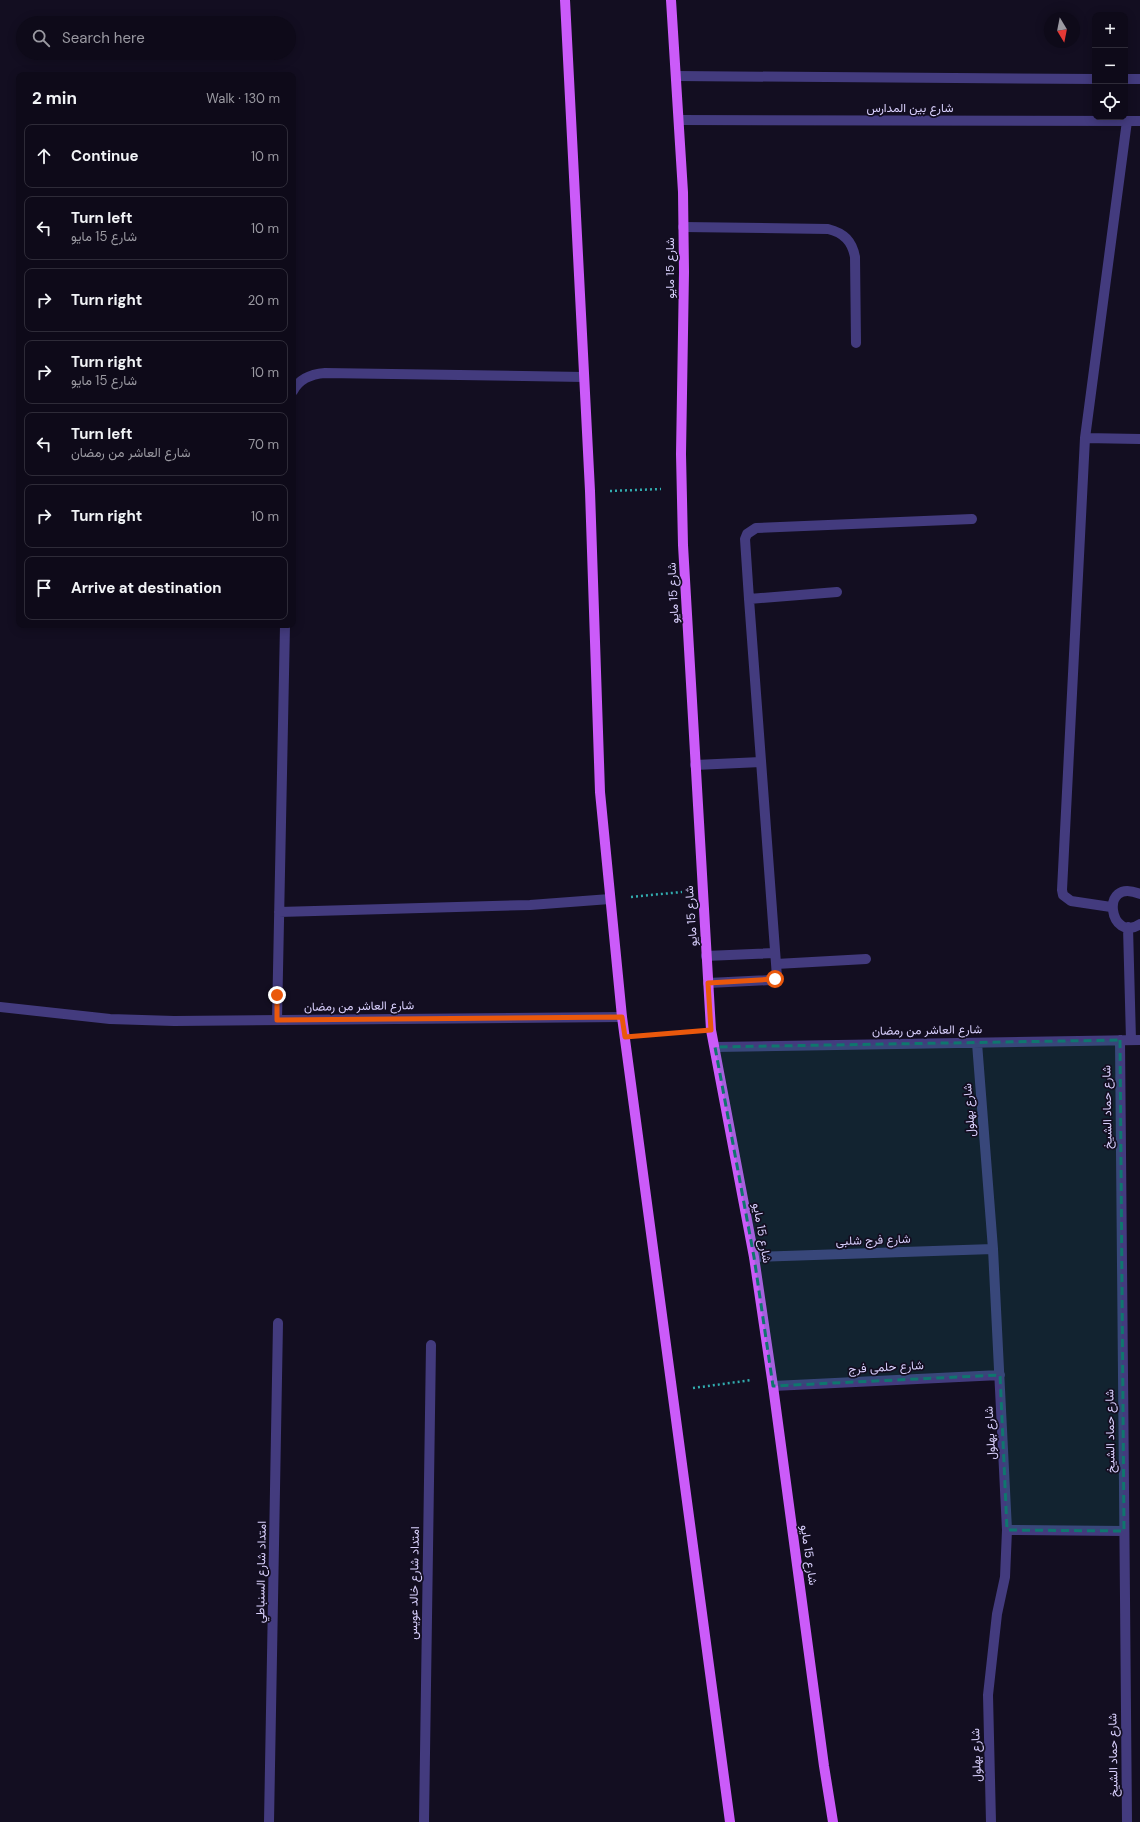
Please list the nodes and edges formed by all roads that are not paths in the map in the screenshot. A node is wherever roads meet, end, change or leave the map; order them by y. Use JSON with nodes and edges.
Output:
{"nodes":[{"id":1,"x":565,"y":0,"type":"edge"},
{"id":2,"x":671,"y":0,"type":"edge"},
{"id":3,"x":676,"y":76,"type":"junction"},
{"id":4,"x":1092,"y":79,"type":"edge"},
{"id":5,"x":1128,"y":79,"type":"edge"},
{"id":6,"x":1140,"y":79,"type":"edge"},
{"id":7,"x":679,"y":120,"type":"junction"},
{"id":8,"x":1127,"y":121,"type":"junction"},
{"id":9,"x":1140,"y":121,"type":"edge"},
{"id":10,"x":683,"y":227,"type":"junction"},
{"id":11,"x":856,"y":343,"type":"dead end"},
{"id":12,"x":584,"y":377,"type":"junction"},
{"id":13,"x":296,"y":387,"type":"edge"},
{"id":14,"x":1085,"y":438,"type":"junction"},
{"id":15,"x":1140,"y":439,"type":"edge"},
{"id":16,"x":972,"y":519,"type":"dead end"},
{"id":17,"x":837,"y":592,"type":"dead end"},
{"id":18,"x":749,"y":599,"type":"junction"},
{"id":19,"x":285,"y":628,"type":"edge"},
{"id":20,"x":761,"y":762,"type":"junction"},
{"id":21,"x":695,"y":765,"type":"junction"},
{"id":22,"x":1140,"y":894,"type":"edge"},
{"id":23,"x":610,"y":899,"type":"junction"},
{"id":24,"x":1111,"y":907,"type":"junction"},
{"id":25,"x":279,"y":912,"type":"junction"},
{"id":26,"x":1140,"y":924,"type":"edge"},
{"id":27,"x":1128,"y":927,"type":"junction"},
{"id":28,"x":775,"y":953,"type":"junction"},
{"id":29,"x":706,"y":956,"type":"junction"},
{"id":30,"x":866,"y":959,"type":"dead end"},
{"id":31,"x":776,"y":964,"type":"junction"},
{"id":32,"x":708,"y":983,"type":"junction"},
{"id":33,"x":0,"y":1008,"type":"edge"},
{"id":34,"x":622,"y":1017,"type":"junction"},
{"id":35,"x":277,"y":1020,"type":"junction"},
{"id":36,"x":1120,"y":1040,"type":"junction"},
{"id":37,"x":1135,"y":1040,"type":"edge"},
{"id":38,"x":977,"y":1043,"type":"junction"},
{"id":39,"x":715,"y":1047,"type":"junction"},
{"id":40,"x":992,"y":1249,"type":"junction"},
{"id":41,"x":754,"y":1257,"type":"junction"},
{"id":42,"x":278,"y":1323,"type":"dead end"},
{"id":43,"x":431,"y":1345,"type":"dead end"},
{"id":44,"x":1000,"y":1375,"type":"junction"},
{"id":45,"x":773,"y":1382,"type":"junction"},
{"id":46,"x":1007,"y":1530,"type":"junction"},
{"id":47,"x":1124,"y":1531,"type":"junction"},
{"id":48,"x":269,"y":1822,"type":"edge"},
{"id":49,"x":424,"y":1822,"type":"edge"},
{"id":50,"x":730,"y":1822,"type":"edge"},
{"id":51,"x":833,"y":1822,"type":"edge"},
{"id":52,"x":991,"y":1822,"type":"edge"},
{"id":53,"x":1127,"y":1822,"type":"edge"}],
"edges":[{"from":1,"to":12,"type":"main road"},
{"from":2,"to":3,"type":"main road","name":"شارع 15 مايو"},
{"from":3,"to":4,"type":"street"},
{"from":3,"to":7,"type":"main road","name":"شارع 15 مايو"},
{"from":5,"to":6,"type":"street"},
{"from":7,"to":8,"type":"street","name":"شارع بين المدارس"},
{"from":7,"to":10,"type":"main road","name":"شارع 15 مايو"},
{"from":8,"to":9,"type":"street","name":"شارع بين المدارس"},
{"from":8,"to":14,"type":"street"},
{"from":10,"to":11,"type":"street"},
{"from":10,"to":21,"type":"main road","name":"شارع 15 مايو"},
{"from":12,"to":13,"type":"street"},
{"from":12,"to":23,"type":"main road"},
{"from":14,"to":15,"type":"street"},
{"from":14,"to":24,"type":"street"},
{"from":16,"to":18,"type":"street"},
{"from":17,"to":18,"type":"street"},
{"from":18,"to":20,"type":"street"},
{"from":19,"to":25,"type":"street"},
{"from":20,"to":21,"type":"street"},
{"from":20,"to":28,"type":"street"},
{"from":21,"to":29,"type":"main road","name":"شارع 15 مايو"},
{"from":22,"to":24,"type":"street"},
{"from":23,"to":25,"type":"street"},
{"from":23,"to":34,"type":"main road"},
{"from":24,"to":27,"type":"street"},
{"from":25,"to":35,"type":"street"},
{"from":26,"to":27,"type":"street"},
{"from":27,"to":37,"type":"street"},
{"from":28,"to":29,"type":"street"},
{"from":28,"to":31,"type":"street"},
{"from":29,"to":32,"type":"main road","name":"شارع 15 مايو"},
{"from":30,"to":31,"type":"street"},
{"from":31,"to":32,"type":"street"},
{"from":32,"to":39,"type":"main road","name":"شارع 15 مايو"},
{"from":33,"to":35,"type":"street","name":"شارع العاشر من رمضان"},
{"from":34,"to":35,"type":"street","name":"شارع العاشر من رمضان"},
{"from":34,"to":50,"type":"main road"},
{"from":36,"to":37,"type":"street","name":"شارع العاشر من رمضان"},
{"from":36,"to":38,"type":"street","name":"شارع العاشر من رمضان"},
{"from":36,"to":47,"type":"street","name":"شارع حماد الشيخ"},
{"from":38,"to":39,"type":"street","name":"شارع العاشر من رمضان"},
{"from":38,"to":40,"type":"street","name":"شارع بهلول"},
{"from":39,"to":41,"type":"main road","name":"شارع 15 مايو"},
{"from":40,"to":41,"type":"street","name":"شارع فرج شلبى"},
{"from":40,"to":44,"type":"street","name":"شارع بهلول"},
{"from":41,"to":45,"type":"main road","name":"شارع 15 مايو"},
{"from":42,"to":48,"type":"street","name":"امتداد شارع السنباطي"},
{"from":43,"to":49,"type":"street","name":"امتداد شارع خالد عويس"},
{"from":44,"to":45,"type":"street","name":"شارع حلمى فرج"},
{"from":44,"to":46,"type":"street","name":"شارع بهلول"},
{"from":45,"to":51,"type":"main road","name":"شارع 15 مايو"},
{"from":46,"to":47,"type":"street"},
{"from":46,"to":52,"type":"street","name":"شارع بهلول"},
{"from":47,"to":53,"type":"street","name":"شارع حماد الشيخ"}]}
